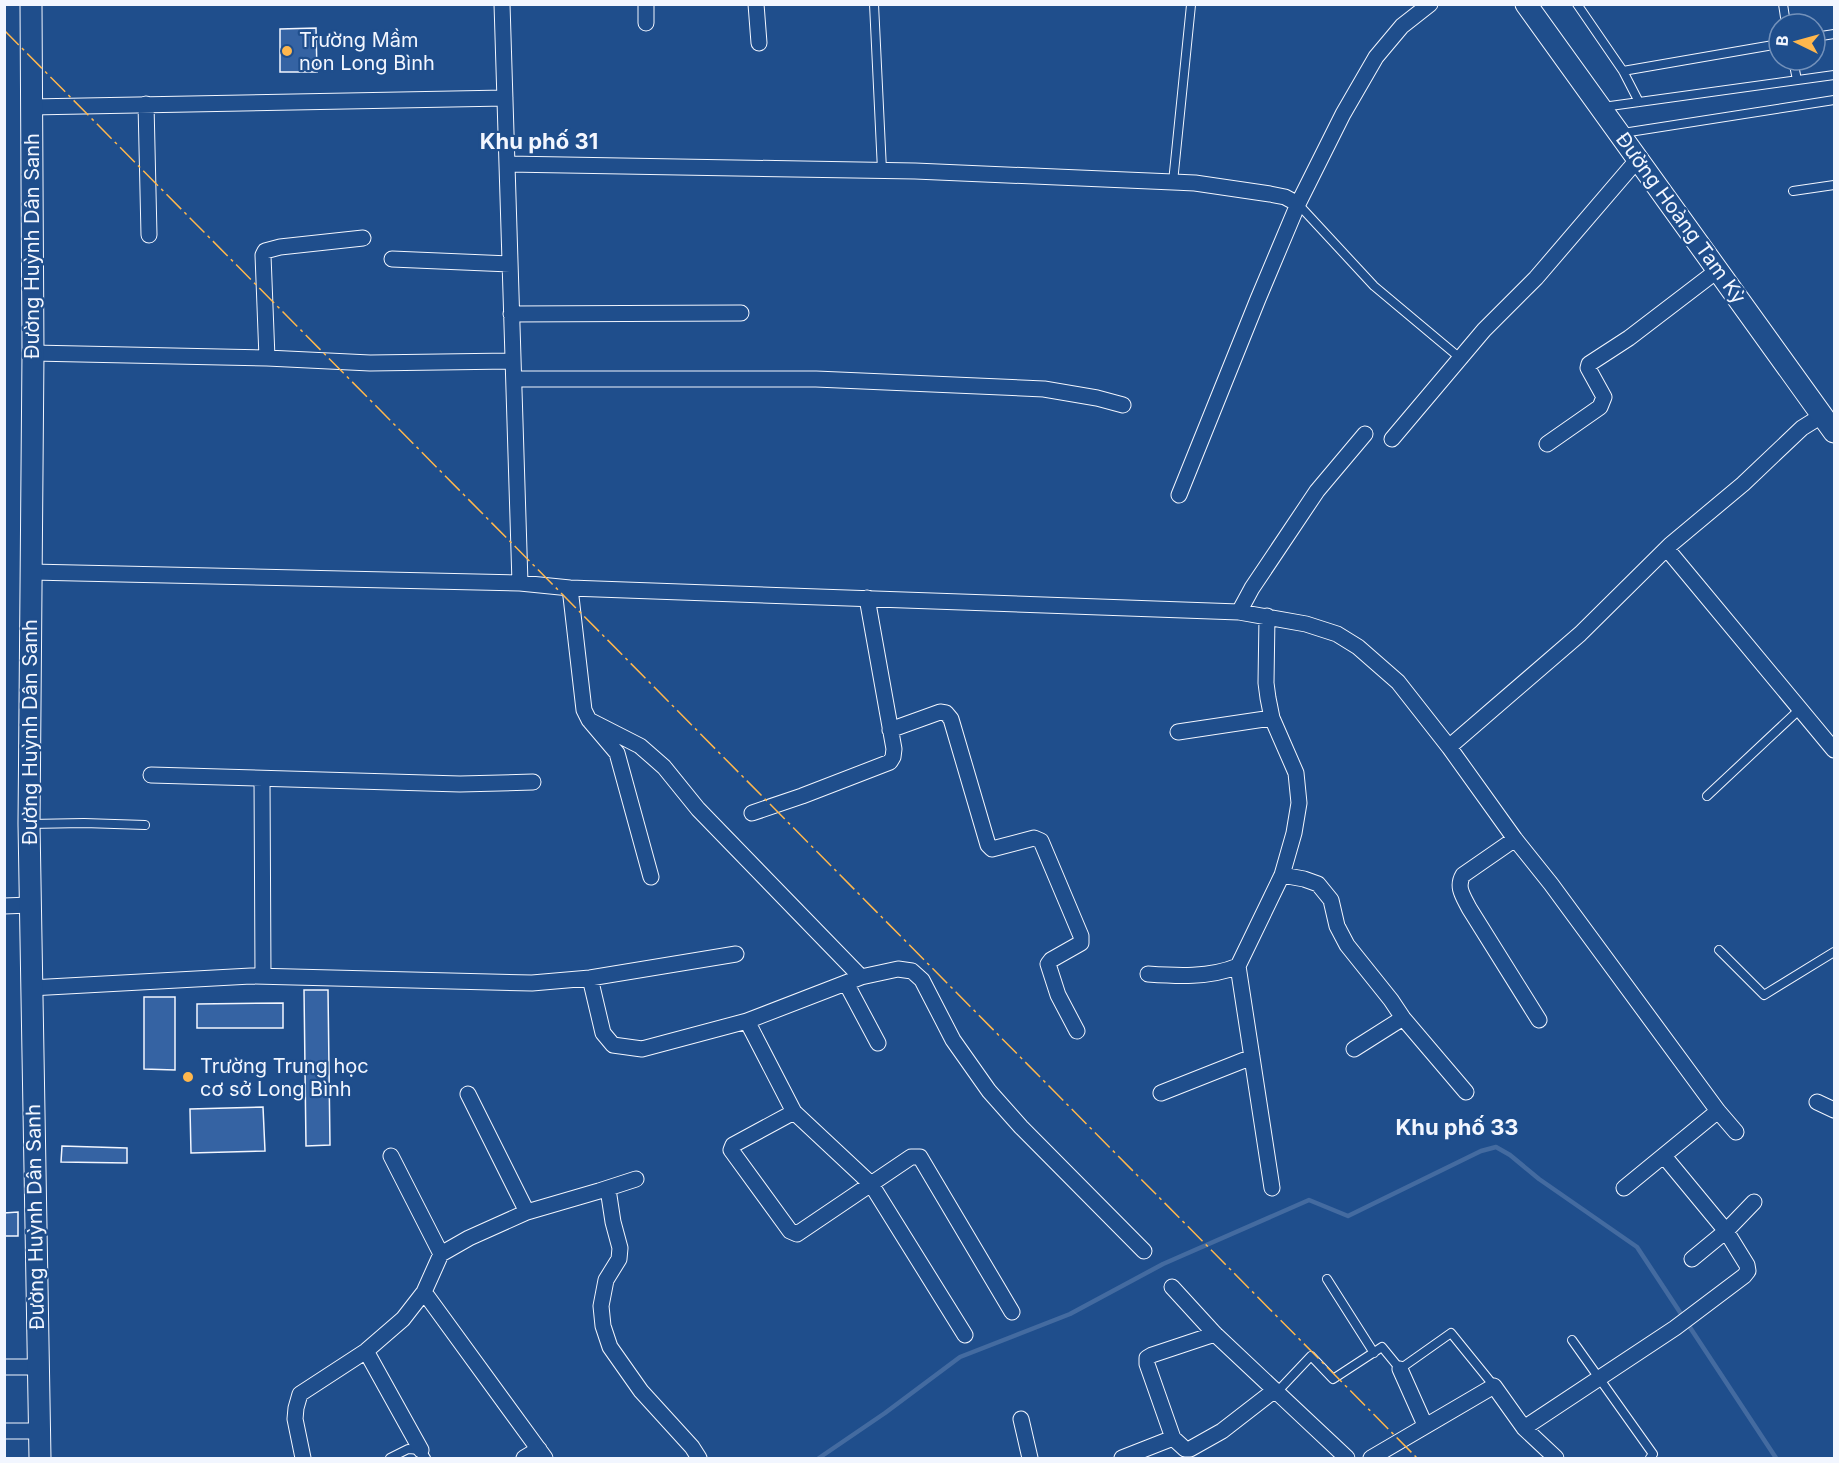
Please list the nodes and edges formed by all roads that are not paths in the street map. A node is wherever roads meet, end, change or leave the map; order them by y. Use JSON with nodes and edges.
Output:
{"nodes":[{"id":1,"x":31,"y":4,"type":"edge"},
{"id":2,"x":502,"y":4,"type":"edge"},
{"id":3,"x":645,"y":4,"type":"edge"},
{"id":4,"x":756,"y":4,"type":"edge"},
{"id":5,"x":874,"y":4,"type":"edge"},
{"id":6,"x":1191,"y":4,"type":"edge"},
{"id":7,"x":1430,"y":4,"type":"edge"},
{"id":8,"x":1526,"y":4,"type":"edge"},
{"id":9,"x":1577,"y":4,"type":"edge"},
{"id":10,"x":646,"y":23,"type":"dead end"},
{"id":11,"x":759,"y":43,"type":"dead end"},
{"id":12,"x":1767,"y":46,"type":"edge"},
{"id":13,"x":1623,"y":71,"type":"junction"},
{"id":14,"x":1795,"y":72,"type":"edge"},
{"id":15,"x":1834,"y":75,"type":"edge"},
{"id":16,"x":1797,"y":80,"type":"junction"},
{"id":17,"x":505,"y":98,"type":"junction"},
{"id":18,"x":1834,"y":100,"type":"edge"},
{"id":19,"x":1639,"y":102,"type":"junction"},
{"id":20,"x":146,"y":104,"type":"junction"},
{"id":21,"x":31,"y":106,"type":"junction"},
{"id":22,"x":1601,"y":107,"type":"junction"},
{"id":23,"x":1620,"y":134,"type":"junction"},
{"id":24,"x":1638,"y":159,"type":"junction"},
{"id":25,"x":507,"y":164,"type":"junction"},
{"id":26,"x":882,"y":170,"type":"junction"},
{"id":27,"x":1173,"y":182,"type":"junction"},
{"id":28,"x":1834,"y":185,"type":"edge"},
{"id":29,"x":1792,"y":191,"type":"dead end"},
{"id":30,"x":1298,"y":204,"type":"junction"},
{"id":31,"x":149,"y":235,"type":"dead end"},
{"id":32,"x":363,"y":238,"type":"dead end"},
{"id":33,"x":392,"y":259,"type":"dead end"},
{"id":34,"x":510,"y":264,"type":"junction"},
{"id":35,"x":1718,"y":270,"type":"junction"},
{"id":36,"x":741,"y":313,"type":"dead end"},
{"id":37,"x":511,"y":314,"type":"junction"},
{"id":38,"x":33,"y":353,"type":"junction"},
{"id":39,"x":267,"y":358,"type":"junction"},
{"id":40,"x":1460,"y":358,"type":"junction"},
{"id":41,"x":513,"y":361,"type":"junction"},
{"id":42,"x":514,"y":379,"type":"junction"},
{"id":43,"x":1124,"y":405,"type":"dead end"},
{"id":44,"x":1829,"y":424,"type":"edge"},
{"id":45,"x":1365,"y":434,"type":"dead end"},
{"id":46,"x":1392,"y":439,"type":"dead end"},
{"id":47,"x":1547,"y":444,"type":"dead end"},
{"id":48,"x":1179,"y":495,"type":"dead end"},
{"id":49,"x":1667,"y":549,"type":"junction"},
{"id":50,"x":32,"y":572,"type":"junction"},
{"id":51,"x":520,"y":583,"type":"junction"},
{"id":52,"x":570,"y":588,"type":"junction"},
{"id":53,"x":867,"y":598,"type":"junction"},
{"id":54,"x":1239,"y":612,"type":"junction"},
{"id":55,"x":1267,"y":616,"type":"junction"},
{"id":56,"x":1800,"y":709,"type":"junction"},
{"id":57,"x":1272,"y":718,"type":"junction"},
{"id":58,"x":589,"y":720,"type":"junction"},
{"id":59,"x":890,"y":730,"type":"junction"},
{"id":60,"x":1178,"y":732,"type":"dead end"},
{"id":61,"x":1449,"y":747,"type":"junction"},
{"id":62,"x":1834,"y":750,"type":"edge"},
{"id":63,"x":151,"y":775,"type":"dead end"},
{"id":64,"x":262,"y":778,"type":"junction"},
{"id":65,"x":533,"y":782,"type":"dead end"},
{"id":66,"x":1707,"y":796,"type":"dead end"},
{"id":67,"x":752,"y":813,"type":"dead end"},
{"id":68,"x":29,"y":824,"type":"junction"},
{"id":69,"x":145,"y":825,"type":"dead end"},
{"id":70,"x":1515,"y":839,"type":"junction"},
{"id":71,"x":1282,"y":875,"type":"junction"},
{"id":72,"x":651,"y":877,"type":"dead end"},
{"id":73,"x":30,"y":905,"type":"junction"},
{"id":74,"x":4,"y":906,"type":"edge"},
{"id":75,"x":1719,"y":950,"type":"dead end"},
{"id":76,"x":1834,"y":952,"type":"edge"},
{"id":77,"x":736,"y":954,"type":"dead end"},
{"id":78,"x":1238,"y":966,"type":"junction"},
{"id":79,"x":1148,"y":974,"type":"dead end"},
{"id":80,"x":263,"y":976,"type":"junction"},
{"id":81,"x":861,"y":977,"type":"junction"},
{"id":82,"x":590,"y":978,"type":"junction"},
{"id":83,"x":846,"y":983,"type":"junction"},
{"id":84,"x":30,"y":988,"type":"junction"},
{"id":85,"x":1403,"y":1018,"type":"junction"},
{"id":86,"x":1539,"y":1020,"type":"dead end"},
{"id":87,"x":747,"y":1021,"type":"junction"},
{"id":88,"x":1077,"y":1031,"type":"dead end"},
{"id":89,"x":878,"y":1044,"type":"dead end"},
{"id":90,"x":1354,"y":1049,"type":"dead end"},
{"id":91,"x":1252,"y":1057,"type":"junction"},
{"id":92,"x":1466,"y":1092,"type":"dead end"},
{"id":93,"x":1161,"y":1093,"type":"dead end"},
{"id":94,"x":468,"y":1094,"type":"dead end"},
{"id":95,"x":1817,"y":1102,"type":"dead end"},
{"id":96,"x":1834,"y":1110,"type":"edge"},
{"id":97,"x":1718,"y":1111,"type":"junction"},
{"id":98,"x":794,"y":1112,"type":"junction"},
{"id":99,"x":1736,"y":1132,"type":"dead end"},
{"id":100,"x":1664,"y":1155,"type":"junction"},
{"id":101,"x":391,"y":1156,"type":"dead end"},
{"id":102,"x":636,"y":1179,"type":"dead end"},
{"id":103,"x":871,"y":1184,"type":"junction"},
{"id":104,"x":1272,"y":1188,"type":"dead end"},
{"id":105,"x":1624,"y":1188,"type":"dead end"},
{"id":106,"x":608,"y":1189,"type":"junction"},
{"id":107,"x":1754,"y":1202,"type":"dead end"},
{"id":108,"x":527,"y":1212,"type":"junction"},
{"id":109,"x":1726,"y":1231,"type":"junction"},
{"id":110,"x":1143,"y":1251,"type":"dead end"},
{"id":111,"x":441,"y":1254,"type":"junction"},
{"id":112,"x":1692,"y":1259,"type":"dead end"},
{"id":113,"x":1327,"y":1279,"type":"dead end"},
{"id":114,"x":1172,"y":1287,"type":"dead end"},
{"id":115,"x":424,"y":1292,"type":"junction"},
{"id":116,"x":1012,"y":1312,"type":"dead end"},
{"id":117,"x":1215,"y":1334,"type":"junction"},
{"id":118,"x":965,"y":1335,"type":"dead end"},
{"id":119,"x":1572,"y":1340,"type":"dead end"},
{"id":120,"x":366,"y":1351,"type":"junction"},
{"id":121,"x":1374,"y":1353,"type":"junction"},
{"id":122,"x":4,"y":1367,"type":"edge"},
{"id":123,"x":38,"y":1367,"type":"junction"},
{"id":124,"x":1400,"y":1369,"type":"junction"},
{"id":125,"x":1598,"y":1378,"type":"junction"},
{"id":126,"x":1494,"y":1386,"type":"junction"},
{"id":127,"x":1276,"y":1391,"type":"junction"},
{"id":128,"x":1022,"y":1419,"type":"dead end"},
{"id":129,"x":1425,"y":1425,"type":"junction"},
{"id":130,"x":1524,"y":1428,"type":"junction"},
{"id":131,"x":4,"y":1431,"type":"edge"},
{"id":132,"x":40,"y":1431,"type":"junction"},
{"id":133,"x":1173,"y":1438,"type":"junction"},
{"id":134,"x":423,"y":1454,"type":"edge"},
{"id":135,"x":542,"y":1454,"type":"edge"},
{"id":136,"x":40,"y":1458,"type":"edge"},
{"id":137,"x":303,"y":1458,"type":"edge"},
{"id":138,"x":390,"y":1458,"type":"edge"},
{"id":139,"x":524,"y":1458,"type":"edge"},
{"id":140,"x":699,"y":1458,"type":"edge"},
{"id":141,"x":1030,"y":1458,"type":"edge"},
{"id":142,"x":1122,"y":1458,"type":"edge"},
{"id":143,"x":1347,"y":1458,"type":"edge"},
{"id":144,"x":1371,"y":1458,"type":"edge"},
{"id":145,"x":1556,"y":1458,"type":"edge"},
{"id":146,"x":1650,"y":1458,"type":"edge"}],
"edges":[{"from":1,"to":21,"type":"street","name":"Đường Huỳnh Dân Sanh"},
{"from":2,"to":17,"type":"street"},
{"from":3,"to":10,"type":"street"},
{"from":4,"to":11,"type":"street"},
{"from":5,"to":26,"type":"lane"},
{"from":6,"to":27,"type":"lane"},
{"from":7,"to":30,"type":"street"},
{"from":8,"to":22,"type":"street","name":"Đường Hoàng Tam Kỳ"},
{"from":9,"to":13,"type":"lane"},
{"from":12,"to":13,"type":"lane"},
{"from":13,"to":19,"type":"lane"},
{"from":14,"to":16,"type":"lane"},
{"from":15,"to":16,"type":"lane"},
{"from":16,"to":19,"type":"lane"},
{"from":17,"to":20,"type":"street"},
{"from":17,"to":25,"type":"street"},
{"from":18,"to":23,"type":"lane"},
{"from":19,"to":22,"type":"lane"},
{"from":20,"to":21,"type":"street"},
{"from":20,"to":31,"type":"street"},
{"from":21,"to":38,"type":"street","name":"Đường Huỳnh Dân Sanh"},
{"from":22,"to":23,"type":"street","name":"Đường Hoàng Tam Kỳ"},
{"from":23,"to":24,"type":"street","name":"Đường Hoàng Tam Kỳ"},
{"from":24,"to":35,"type":"street","name":"Đường Hoàng Tam Kỳ"},
{"from":24,"to":40,"type":"street"},
{"from":25,"to":26,"type":"street"},
{"from":25,"to":34,"type":"street"},
{"from":26,"to":27,"type":"street"},
{"from":27,"to":30,"type":"street"},
{"from":28,"to":29,"type":"lane"},
{"from":30,"to":40,"type":"lane"},
{"from":30,"to":48,"type":"street"},
{"from":32,"to":39,"type":"street"},
{"from":33,"to":34,"type":"street"},
{"from":34,"to":37,"type":"street"},
{"from":35,"to":44,"type":"street","name":"Đường Hoàng Tam Kỳ"},
{"from":35,"to":47,"type":"street"},
{"from":36,"to":37,"type":"street"},
{"from":37,"to":41,"type":"street"},
{"from":38,"to":39,"type":"street"},
{"from":38,"to":50,"type":"street","name":"Đường Huỳnh Dân Sanh"},
{"from":39,"to":41,"type":"street"},
{"from":40,"to":46,"type":"street"},
{"from":41,"to":42,"type":"street"},
{"from":42,"to":43,"type":"street"},
{"from":42,"to":51,"type":"street"},
{"from":44,"to":49,"type":"street"},
{"from":45,"to":54,"type":"street"},
{"from":49,"to":56,"type":"street"},
{"from":49,"to":61,"type":"street"},
{"from":50,"to":51,"type":"street"},
{"from":50,"to":68,"type":"street","name":"Đường Huỳnh Dân Sanh"},
{"from":51,"to":52,"type":"street"},
{"from":52,"to":53,"type":"street"},
{"from":52,"to":58,"type":"street"},
{"from":53,"to":54,"type":"street"},
{"from":53,"to":59,"type":"street"},
{"from":54,"to":55,"type":"street"},
{"from":55,"to":57,"type":"street"},
{"from":55,"to":61,"type":"street"},
{"from":56,"to":62,"type":"street"},
{"from":56,"to":66,"type":"lane"},
{"from":57,"to":60,"type":"street"},
{"from":57,"to":71,"type":"street"},
{"from":58,"to":72,"type":"street"},
{"from":58,"to":81,"type":"street"},
{"from":59,"to":67,"type":"street"},
{"from":59,"to":88,"type":"street"},
{"from":61,"to":70,"type":"street"},
{"from":63,"to":64,"type":"street"},
{"from":64,"to":65,"type":"street"},
{"from":64,"to":80,"type":"street"},
{"from":68,"to":69,"type":"lane"},
{"from":68,"to":73,"type":"street","name":"Đường Huỳnh Dân Sanh"},
{"from":70,"to":86,"type":"street"},
{"from":70,"to":97,"type":"street"},
{"from":71,"to":78,"type":"street"},
{"from":71,"to":85,"type":"street"},
{"from":73,"to":74,"type":"street"},
{"from":73,"to":84,"type":"street","name":"Đường Huỳnh Dân Sanh"},
{"from":75,"to":76,"type":"lane"},
{"from":77,"to":82,"type":"street"},
{"from":78,"to":79,"type":"street"},
{"from":78,"to":91,"type":"street"},
{"from":80,"to":82,"type":"street"},
{"from":80,"to":84,"type":"street"},
{"from":81,"to":83,"type":"street"},
{"from":81,"to":110,"type":"street"},
{"from":82,"to":87,"type":"street"},
{"from":83,"to":87,"type":"street"},
{"from":83,"to":89,"type":"street"},
{"from":84,"to":123,"type":"street","name":"Đường Huỳnh Dân Sanh"},
{"from":85,"to":90,"type":"street"},
{"from":85,"to":92,"type":"street"},
{"from":87,"to":98,"type":"street"},
{"from":91,"to":93,"type":"street"},
{"from":91,"to":104,"type":"street"},
{"from":94,"to":108,"type":"street"},
{"from":95,"to":96,"type":"street"},
{"from":97,"to":99,"type":"street"},
{"from":97,"to":100,"type":"street"},
{"from":98,"to":103,"type":"street"},
{"from":98,"to":103,"type":"street"},
{"from":100,"to":105,"type":"street"},
{"from":100,"to":109,"type":"street"},
{"from":101,"to":111,"type":"street"},
{"from":102,"to":106,"type":"street"},
{"from":103,"to":116,"type":"street"},
{"from":103,"to":118,"type":"street"},
{"from":106,"to":108,"type":"street"},
{"from":106,"to":140,"type":"street"},
{"from":107,"to":109,"type":"street"},
{"from":108,"to":111,"type":"street"},
{"from":109,"to":112,"type":"street"},
{"from":109,"to":125,"type":"street"},
{"from":111,"to":115,"type":"street"},
{"from":113,"to":121,"type":"lane"},
{"from":114,"to":117,"type":"street"},
{"from":115,"to":120,"type":"street"},
{"from":115,"to":135,"type":"street"},
{"from":117,"to":127,"type":"street"},
{"from":117,"to":133,"type":"street"},
{"from":119,"to":125,"type":"lane"},
{"from":120,"to":134,"type":"street"},
{"from":120,"to":137,"type":"street"},
{"from":121,"to":124,"type":"lane"},
{"from":121,"to":127,"type":"lane"},
{"from":122,"to":123,"type":"street"},
{"from":123,"to":132,"type":"street","name":"Đường Huỳnh Dân Sanh"},
{"from":124,"to":126,"type":"lane"},
{"from":124,"to":129,"type":"street"},
{"from":125,"to":130,"type":"street"},
{"from":125,"to":146,"type":"lane"},
{"from":126,"to":129,"type":"street"},
{"from":126,"to":130,"type":"street"},
{"from":127,"to":133,"type":"street"},
{"from":127,"to":143,"type":"street"},
{"from":128,"to":141,"type":"street"},
{"from":129,"to":144,"type":"street"},
{"from":130,"to":145,"type":"street"},
{"from":131,"to":132,"type":"street"},
{"from":132,"to":136,"type":"street","name":"Đường Huỳnh Dân Sanh"},
{"from":133,"to":142,"type":"street"},
{"from":134,"to":138,"type":"lane"},
{"from":135,"to":139,"type":"street"}]}
